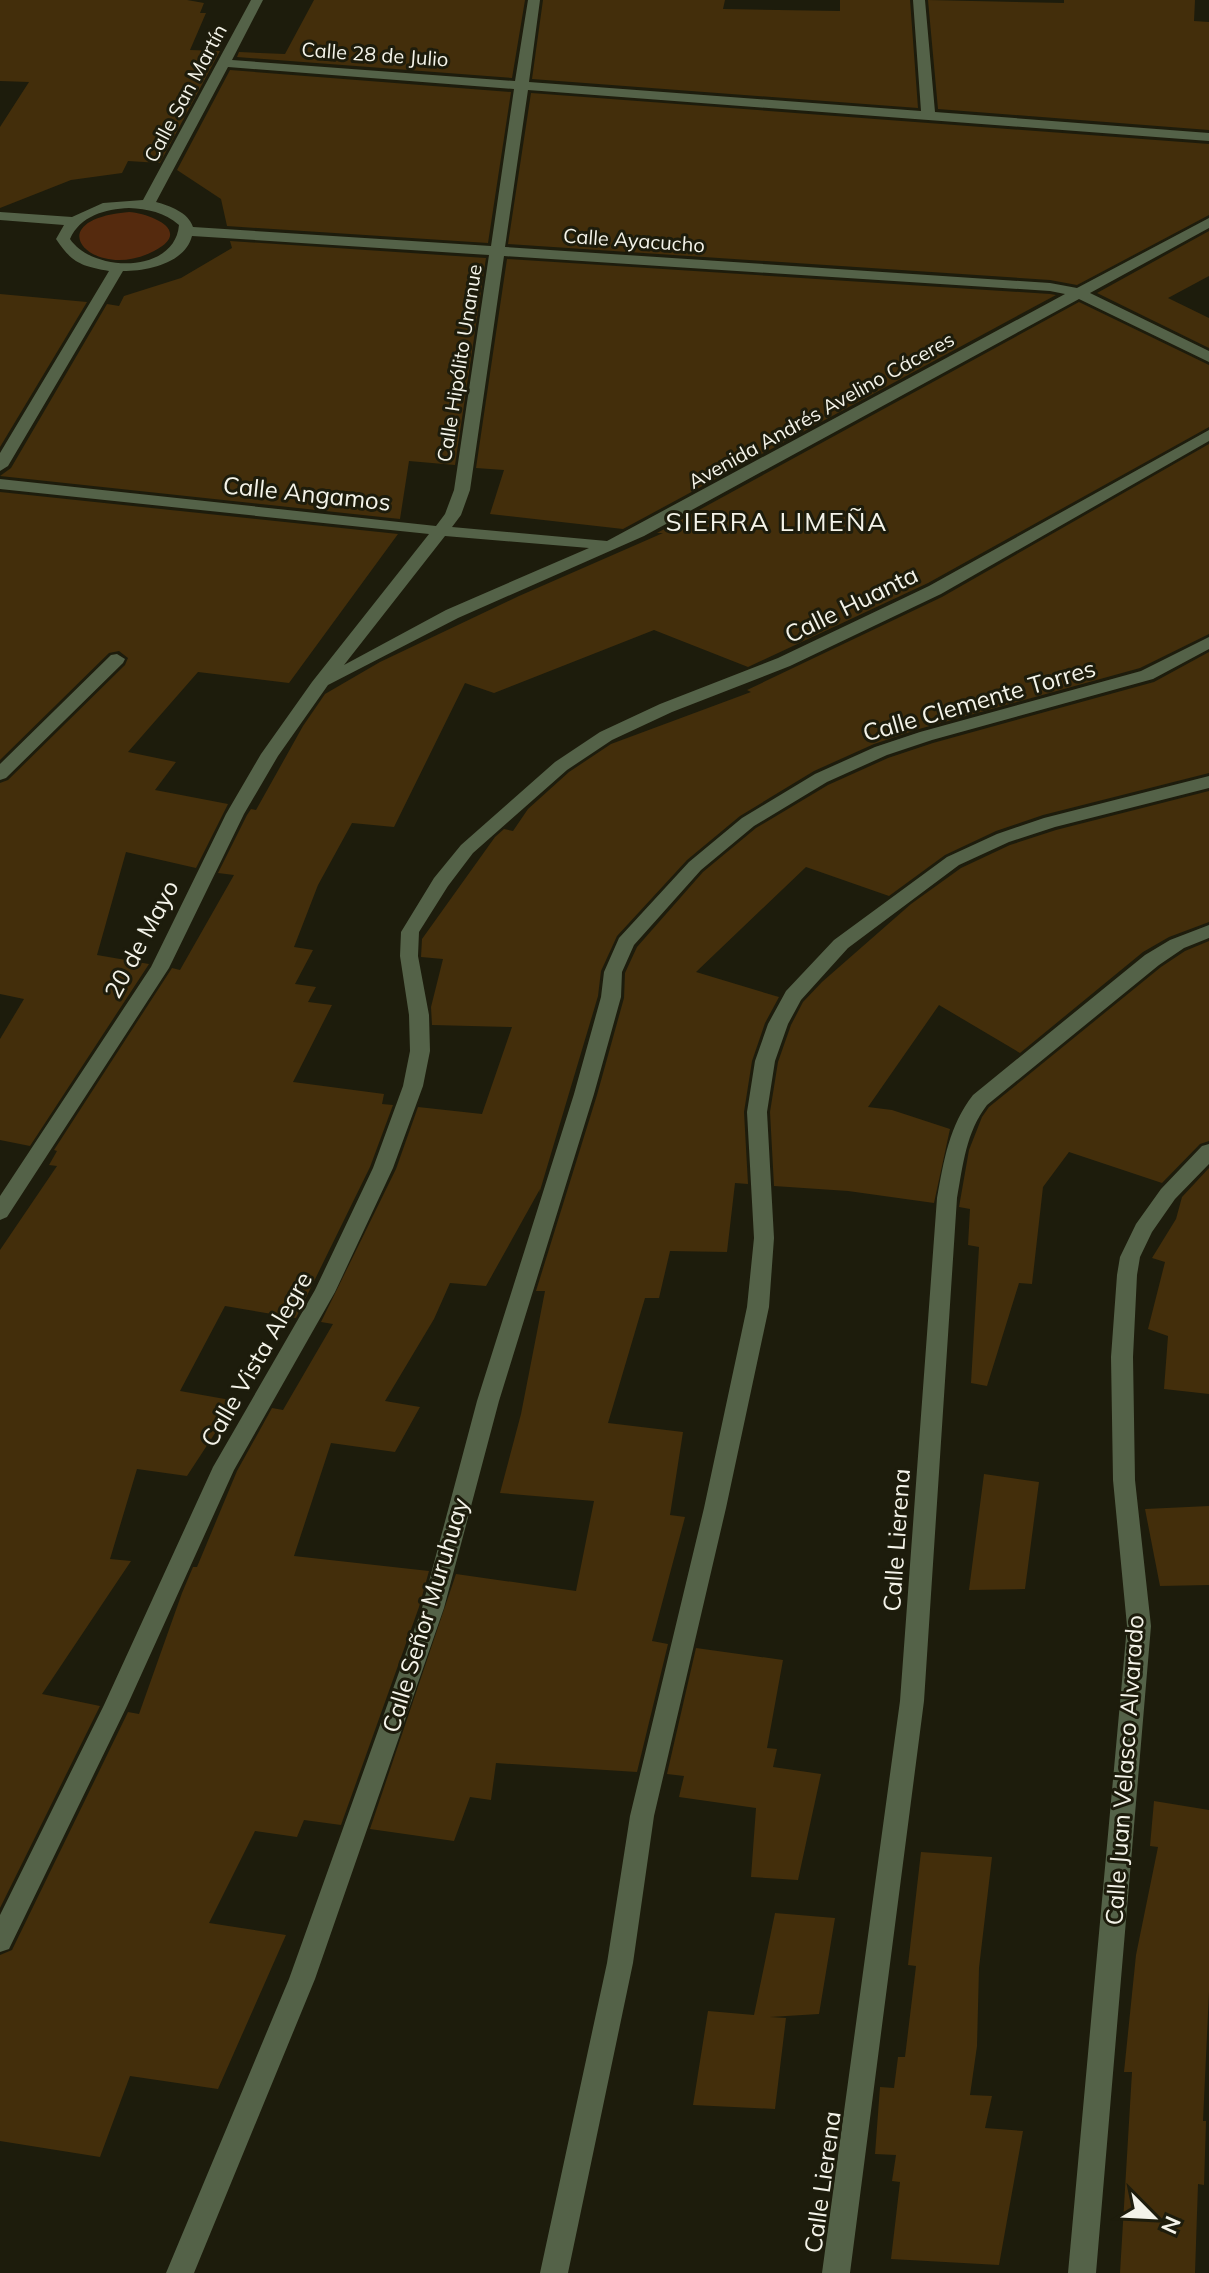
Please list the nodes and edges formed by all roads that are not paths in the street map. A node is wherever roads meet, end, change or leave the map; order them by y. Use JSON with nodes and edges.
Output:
{"nodes":[{"id":1,"x":257,"y":0,"type":"edge"},
{"id":2,"x":534,"y":0,"type":"edge"},
{"id":3,"x":919,"y":0,"type":"edge"},
{"id":4,"x":225,"y":63,"type":"junction"},
{"id":5,"x":522,"y":85,"type":"junction"},
{"id":6,"x":928,"y":114,"type":"junction"},
{"id":7,"x":1209,"y":137,"type":"edge"},
{"id":8,"x":147,"y":205,"type":"junction"},
{"id":9,"x":0,"y":216,"type":"edge"},
{"id":10,"x":74,"y":221,"type":"junction"},
{"id":11,"x":1209,"y":222,"type":"edge"},
{"id":12,"x":188,"y":231,"type":"junction"},
{"id":13,"x":498,"y":252,"type":"junction"},
{"id":14,"x":118,"y":268,"type":"junction"},
{"id":15,"x":1077,"y":292,"type":"junction"},
{"id":16,"x":1209,"y":357,"type":"edge"},
{"id":17,"x":1209,"y":435,"type":"edge"},
{"id":18,"x":0,"y":466,"type":"edge"},
{"id":19,"x":0,"y":484,"type":"edge"},
{"id":20,"x":442,"y":531,"type":"junction"},
{"id":21,"x":609,"y":545,"type":"junction"},
{"id":22,"x":1209,"y":642,"type":"edge"},
{"id":23,"x":117,"y":659,"type":"dead end"},
{"id":24,"x":318,"y":686,"type":"junction"},
{"id":25,"x":0,"y":774,"type":"edge"},
{"id":26,"x":1209,"y":782,"type":"edge"},
{"id":27,"x":511,"y":807,"type":"joint"},
{"id":28,"x":1209,"y":931,"type":"edge"},
{"id":29,"x":626,"y":942,"type":"joint"},
{"id":30,"x":1209,"y":1151,"type":"edge"},
{"id":31,"x":0,"y":1212,"type":"edge"},
{"id":32,"x":0,"y":1941,"type":"edge"},
{"id":33,"x":180,"y":2273,"type":"edge"},
{"id":34,"x":554,"y":2273,"type":"edge"},
{"id":35,"x":836,"y":2273,"type":"edge"},
{"id":36,"x":1082,"y":2273,"type":"edge"}],
"edges":[{"from":1,"to":4,"type":"street","name":"Calle San Martín"},
{"from":2,"to":5,"type":"street","name":"Calle Hipólito Unanue"},
{"from":3,"to":6,"type":"street"},
{"from":4,"to":5,"type":"street","name":"Calle 28 de Julio"},
{"from":4,"to":8,"type":"street","name":"Calle San Martín"},
{"from":5,"to":6,"type":"street","name":"Calle 28 de Julio"},
{"from":5,"to":13,"type":"street","name":"Calle Hipólito Unanue"},
{"from":6,"to":7,"type":"street","name":"Calle 28 de Julio"},
{"from":8,"to":10,"type":"street"},
{"from":8,"to":12,"type":"street"},
{"from":9,"to":10,"type":"street"},
{"from":10,"to":14,"type":"street"},
{"from":11,"to":15,"type":"street","name":"Avenida Andrés Avelino Cáceres"},
{"from":12,"to":13,"type":"street","name":"Calle Ayacucho"},
{"from":12,"to":14,"type":"street"},
{"from":13,"to":15,"type":"street","name":"Calle Ayacucho"},
{"from":13,"to":20,"type":"street","name":"Calle Hipólito Unanue"},
{"from":14,"to":18,"type":"street"},
{"from":15,"to":16,"type":"street","name":"Calle Ayacucho"},
{"from":15,"to":21,"type":"street","name":"Avenida Andrés Avelino Cáceres"},
{"from":17,"to":27,"type":"street","name":"Calle Huanta"},
{"from":19,"to":20,"type":"street","name":"Calle Angamos"},
{"from":20,"to":21,"type":"street","name":"Calle Angamos"},
{"from":20,"to":24,"type":"street","name":"Calle Hipólito Unanue"},
{"from":21,"to":24,"type":"street","name":"Avenida Andrés Avelino Cáceres"},
{"from":22,"to":29,"type":"street","name":"Calle Clemente Torres"},
{"from":23,"to":25,"type":"street"},
{"from":24,"to":31,"type":"street","name":"20 de Mayo"},
{"from":26,"to":34,"type":"street"},
{"from":27,"to":32,"type":"street","name":"Calle Vista Alegre"},
{"from":28,"to":35,"type":"street","name":"Calle Lierena"},
{"from":29,"to":33,"type":"street","name":"Calle Señor Muruhuay"},
{"from":30,"to":36,"type":"street","name":"Calle Juan Velasco Alvarado"}]}
